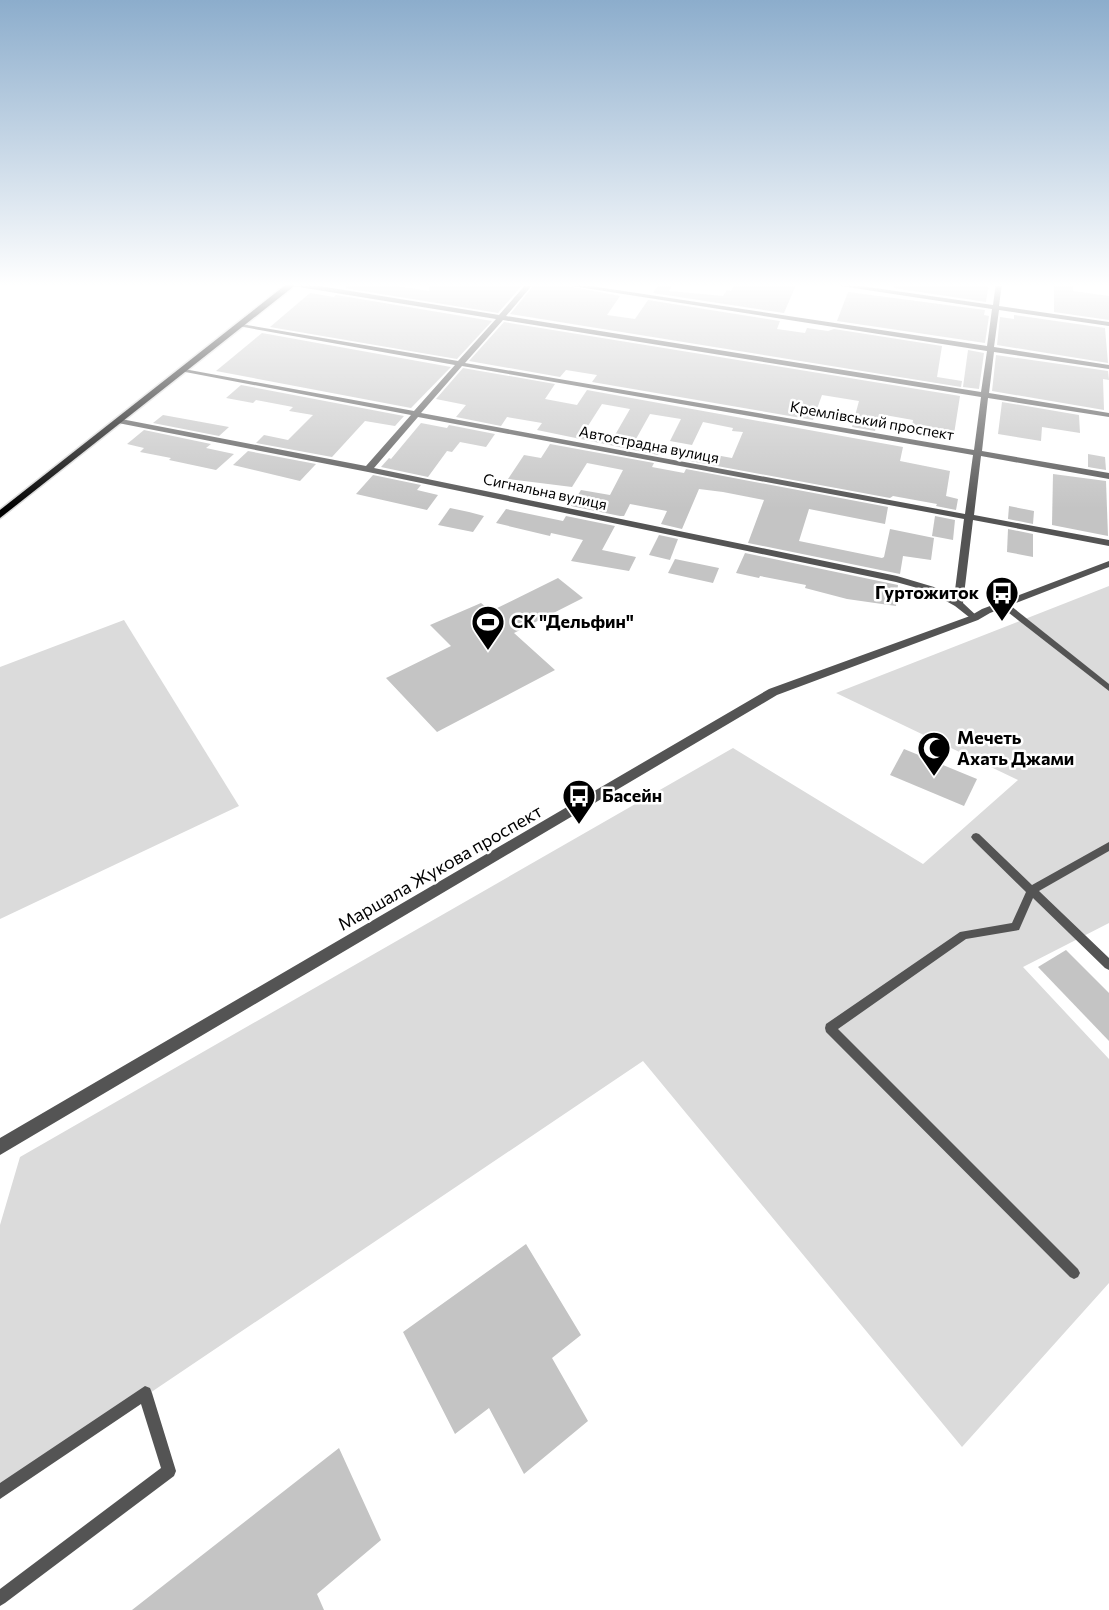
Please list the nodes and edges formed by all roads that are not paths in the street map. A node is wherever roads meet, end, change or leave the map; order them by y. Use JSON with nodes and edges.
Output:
{"nodes":[{"id":1,"x":200,"y":358,"type":"edge"},
{"id":2,"x":433,"y":358,"type":"edge"},
{"id":3,"x":466,"y":358,"type":"edge"},
{"id":4,"x":750,"y":358,"type":"edge"},
{"id":5,"x":989,"y":358,"type":"edge"},
{"id":6,"x":1050,"y":358,"type":"edge"},
{"id":7,"x":462,"y":363,"type":"junction"},
{"id":8,"x":1109,"y":367,"type":"edge"},
{"id":9,"x":184,"y":371,"type":"junction"},
{"id":10,"x":985,"y":396,"type":"junction"},
{"id":11,"x":416,"y":415,"type":"junction"},
{"id":12,"x":1109,"y":415,"type":"edge"},
{"id":13,"x":121,"y":421,"type":"junction"},
{"id":14,"x":978,"y":453,"type":"junction"},
{"id":15,"x":368,"y":469,"type":"junction"},
{"id":16,"x":1109,"y":476,"type":"edge"},
{"id":17,"x":0,"y":515,"type":"edge"},
{"id":18,"x":969,"y":518,"type":"junction"},
{"id":19,"x":1109,"y":543,"type":"edge"},
{"id":20,"x":1109,"y":564,"type":"edge"},
{"id":21,"x":958,"y":604,"type":"junction"},
{"id":22,"x":1003,"y":604,"type":"junction"},
{"id":23,"x":974,"y":618,"type":"junction"},
{"id":24,"x":1109,"y":688,"type":"edge"},
{"id":25,"x":976,"y":837,"type":"dead end"},
{"id":26,"x":1109,"y":846,"type":"edge"},
{"id":27,"x":1032,"y":890,"type":"junction"},
{"id":28,"x":1109,"y":964,"type":"edge"},
{"id":29,"x":0,"y":1147,"type":"edge"},
{"id":30,"x":1074,"y":1273,"type":"dead end"},
{"id":31,"x":0,"y":1492,"type":"edge"},
{"id":32,"x":0,"y":1598,"type":"edge"}],
"edges":[{"from":1,"to":9,"type":"main road"},
{"from":2,"to":7,"type":"street","name":"Кремлівський проспект"},
{"from":3,"to":7,"type":"street"},
{"from":4,"to":10,"type":"street"},
{"from":5,"to":10,"type":"street"},
{"from":6,"to":8,"type":"street"},
{"from":7,"to":11,"type":"street"},
{"from":7,"to":14,"type":"street","name":"Кремлівський проспект"},
{"from":9,"to":11,"type":"street","name":"Автострадна вулиця"},
{"from":9,"to":13,"type":"main road"},
{"from":10,"to":12,"type":"street"},
{"from":10,"to":14,"type":"street"},
{"from":11,"to":15,"type":"street"},
{"from":11,"to":18,"type":"street","name":"Автострадна вулиця"},
{"from":13,"to":15,"type":"street","name":"Сигнальна вулиця"},
{"from":13,"to":17,"type":"main road"},
{"from":14,"to":16,"type":"street","name":"Кремлівський проспект"},
{"from":14,"to":18,"type":"street"},
{"from":15,"to":21,"type":"street","name":"Сигнальна вулиця"},
{"from":18,"to":19,"type":"street","name":"Автострадна вулиця"},
{"from":18,"to":21,"type":"street"},
{"from":20,"to":22,"type":"street","name":"Маршала Жукова проспект"},
{"from":21,"to":23,"type":"street","name":"Сигнальна вулиця"},
{"from":22,"to":23,"type":"street","name":"Маршала Жукова проспект"},
{"from":22,"to":24,"type":"lane"},
{"from":23,"to":29,"type":"street","name":"Маршала Жукова проспект"},
{"from":25,"to":27,"type":"lane"},
{"from":26,"to":27,"type":"lane"},
{"from":27,"to":28,"type":"lane"},
{"from":27,"to":30,"type":"lane"},
{"from":31,"to":32,"type":"lane"}]}
